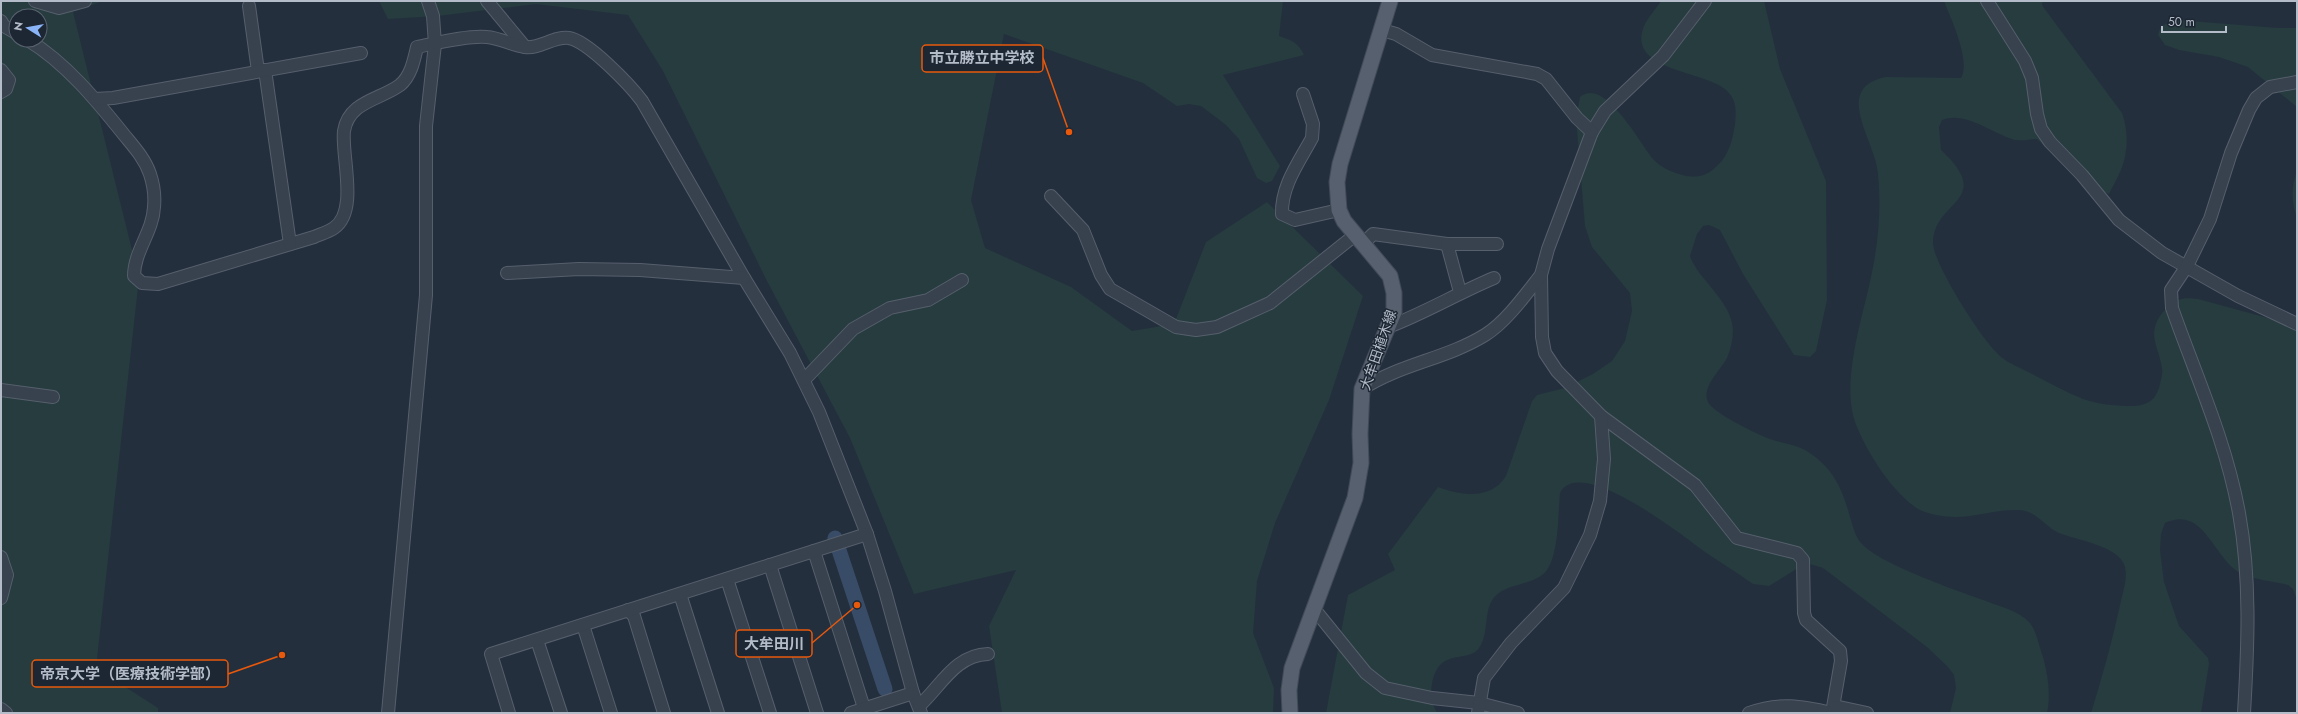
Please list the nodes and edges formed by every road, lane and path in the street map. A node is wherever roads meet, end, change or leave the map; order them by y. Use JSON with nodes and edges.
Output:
{"nodes":[{"id":1,"x":35,"y":1,"type":"edge"},
{"id":2,"x":85,"y":1,"type":"edge"},
{"id":3,"x":428,"y":1,"type":"edge"},
{"id":4,"x":487,"y":1,"type":"edge"},
{"id":5,"x":1390,"y":1,"type":"edge"},
{"id":6,"x":1705,"y":1,"type":"edge"},
{"id":7,"x":1987,"y":1,"type":"edge"},
{"id":8,"x":248,"y":6,"type":"dead end"},
{"id":9,"x":1,"y":21,"type":"edge"},
{"id":10,"x":8,"y":28,"type":"edge"},
{"id":11,"x":1382,"y":30,"type":"junction"},
{"id":12,"x":435,"y":44,"type":"junction"},
{"id":13,"x":525,"y":47,"type":"junction"},
{"id":14,"x":38,"y":48,"type":"edge"},
{"id":15,"x":361,"y":53,"type":"dead end"},
{"id":16,"x":1,"y":70,"type":"edge"},
{"id":17,"x":262,"y":70,"type":"junction"},
{"id":18,"x":2297,"y":82,"type":"edge"},
{"id":19,"x":1,"y":92,"type":"edge"},
{"id":20,"x":1303,"y":94,"type":"dead end"},
{"id":21,"x":95,"y":99,"type":"junction"},
{"id":22,"x":1592,"y":132,"type":"junction"},
{"id":23,"x":1051,"y":196,"type":"dead end"},
{"id":24,"x":1339,"y":210,"type":"junction"},
{"id":25,"x":1360,"y":239,"type":"junction"},
{"id":26,"x":290,"y":244,"type":"junction"},
{"id":27,"x":1447,"y":244,"type":"junction"},
{"id":28,"x":1497,"y":244,"type":"dead end"},
{"id":29,"x":2187,"y":266,"type":"junction"},
{"id":30,"x":507,"y":272,"type":"dead end"},
{"id":31,"x":1541,"y":275,"type":"junction"},
{"id":32,"x":744,"y":278,"type":"junction"},
{"id":33,"x":1494,"y":278,"type":"dead end"},
{"id":34,"x":962,"y":280,"type":"dead end"},
{"id":35,"x":1460,"y":292,"type":"junction"},
{"id":36,"x":2297,"y":324,"type":"edge"},
{"id":37,"x":1388,"y":327,"type":"junction"},
{"id":38,"x":804,"y":380,"type":"junction"},
{"id":39,"x":1362,"y":389,"type":"junction"},
{"id":40,"x":1,"y":390,"type":"edge"},
{"id":41,"x":53,"y":397,"type":"dead end"},
{"id":42,"x":1602,"y":416,"type":"junction"},
{"id":43,"x":867,"y":534,"type":"junction"},
{"id":44,"x":814,"y":551,"type":"junction"},
{"id":45,"x":1,"y":558,"type":"edge"},
{"id":46,"x":770,"y":565,"type":"junction"},
{"id":47,"x":727,"y":579,"type":"junction"},
{"id":48,"x":680,"y":594,"type":"junction"},
{"id":49,"x":1,"y":598,"type":"edge"},
{"id":50,"x":628,"y":610,"type":"junction"},
{"id":51,"x":1314,"y":610,"type":"junction"},
{"id":52,"x":583,"y":625,"type":"junction"},
{"id":53,"x":538,"y":640,"type":"junction"},
{"id":54,"x":988,"y":654,"type":"dead end"},
{"id":55,"x":913,"y":693,"type":"junction"},
{"id":56,"x":864,"y":708,"type":"junction"},
{"id":57,"x":1479,"y":708,"type":"edge"},
{"id":58,"x":1,"y":709,"type":"edge"},
{"id":59,"x":920,"y":710,"type":"edge"},
{"id":60,"x":6,"y":713,"type":"edge"},
{"id":61,"x":388,"y":713,"type":"edge"},
{"id":62,"x":510,"y":713,"type":"edge"},
{"id":63,"x":562,"y":713,"type":"edge"},
{"id":64,"x":611,"y":713,"type":"edge"},
{"id":65,"x":664,"y":713,"type":"edge"},
{"id":66,"x":718,"y":713,"type":"edge"},
{"id":67,"x":770,"y":713,"type":"edge"},
{"id":68,"x":817,"y":713,"type":"edge"},
{"id":69,"x":851,"y":713,"type":"edge"},
{"id":70,"x":1290,"y":713,"type":"edge"},
{"id":71,"x":1518,"y":713,"type":"edge"},
{"id":72,"x":1749,"y":713,"type":"edge"},
{"id":73,"x":1832,"y":713,"type":"edge"},
{"id":74,"x":1867,"y":713,"type":"edge"},
{"id":75,"x":2244,"y":713,"type":"edge"}],
"edges":[{"from":1,"to":2,"type":"street"},
{"from":3,"to":12,"type":"street"},
{"from":4,"to":13,"type":"street"},
{"from":5,"to":11,"type":"main road","name":"大牟田植木線"},
{"from":6,"to":22,"type":"street"},
{"from":7,"to":29,"type":"street"},
{"from":8,"to":17,"type":"street"},
{"from":9,"to":10,"type":"street"},
{"from":11,"to":22,"type":"street"},
{"from":11,"to":24,"type":"main road","name":"大牟田植木線"},
{"from":12,"to":13,"type":"street"},
{"from":12,"to":26,"type":"street"},
{"from":12,"to":61,"type":"street"},
{"from":13,"to":32,"type":"street"},
{"from":14,"to":21,"type":"street"},
{"from":15,"to":17,"type":"street"},
{"from":16,"to":19,"type":"street"},
{"from":17,"to":21,"type":"street"},
{"from":17,"to":26,"type":"street"},
{"from":18,"to":29,"type":"street"},
{"from":20,"to":24,"type":"street"},
{"from":21,"to":26,"type":"street"},
{"from":22,"to":31,"type":"street"},
{"from":23,"to":25,"type":"street"},
{"from":24,"to":25,"type":"main road","name":"大牟田植木線"},
{"from":25,"to":27,"type":"street"},
{"from":25,"to":37,"type":"main road","name":"大牟田植木線"},
{"from":27,"to":28,"type":"street"},
{"from":27,"to":35,"type":"street"},
{"from":29,"to":36,"type":"street"},
{"from":29,"to":75,"type":"street"},
{"from":30,"to":32,"type":"street"},
{"from":31,"to":39,"type":"street"},
{"from":31,"to":42,"type":"street"},
{"from":32,"to":38,"type":"street"},
{"from":33,"to":35,"type":"street"},
{"from":34,"to":38,"type":"street"},
{"from":35,"to":37,"type":"street"},
{"from":37,"to":39,"type":"main road","name":"大牟田植木線"},
{"from":38,"to":43,"type":"street"},
{"from":39,"to":51,"type":"main road","name":"大牟田植木線"},
{"from":40,"to":41,"type":"street"},
{"from":42,"to":57,"type":"street"},
{"from":42,"to":73,"type":"street"},
{"from":43,"to":44,"type":"street"},
{"from":43,"to":55,"type":"street"},
{"from":44,"to":46,"type":"street"},
{"from":44,"to":56,"type":"street"},
{"from":45,"to":49,"type":"street"},
{"from":46,"to":47,"type":"street"},
{"from":46,"to":68,"type":"street"},
{"from":47,"to":48,"type":"street"},
{"from":47,"to":67,"type":"street"},
{"from":48,"to":50,"type":"street"},
{"from":48,"to":66,"type":"street"},
{"from":50,"to":52,"type":"street"},
{"from":50,"to":65,"type":"street"},
{"from":51,"to":57,"type":"street"},
{"from":51,"to":70,"type":"main road","name":"大牟田植木線"},
{"from":52,"to":53,"type":"street"},
{"from":52,"to":64,"type":"street"},
{"from":53,"to":62,"type":"street"},
{"from":53,"to":63,"type":"street"},
{"from":54,"to":59,"type":"street"},
{"from":55,"to":56,"type":"street"},
{"from":55,"to":59,"type":"street"},
{"from":56,"to":69,"type":"street"},
{"from":57,"to":71,"type":"street"},
{"from":58,"to":60,"type":"street"},
{"from":72,"to":73,"type":"street"},
{"from":73,"to":74,"type":"street"}]}
